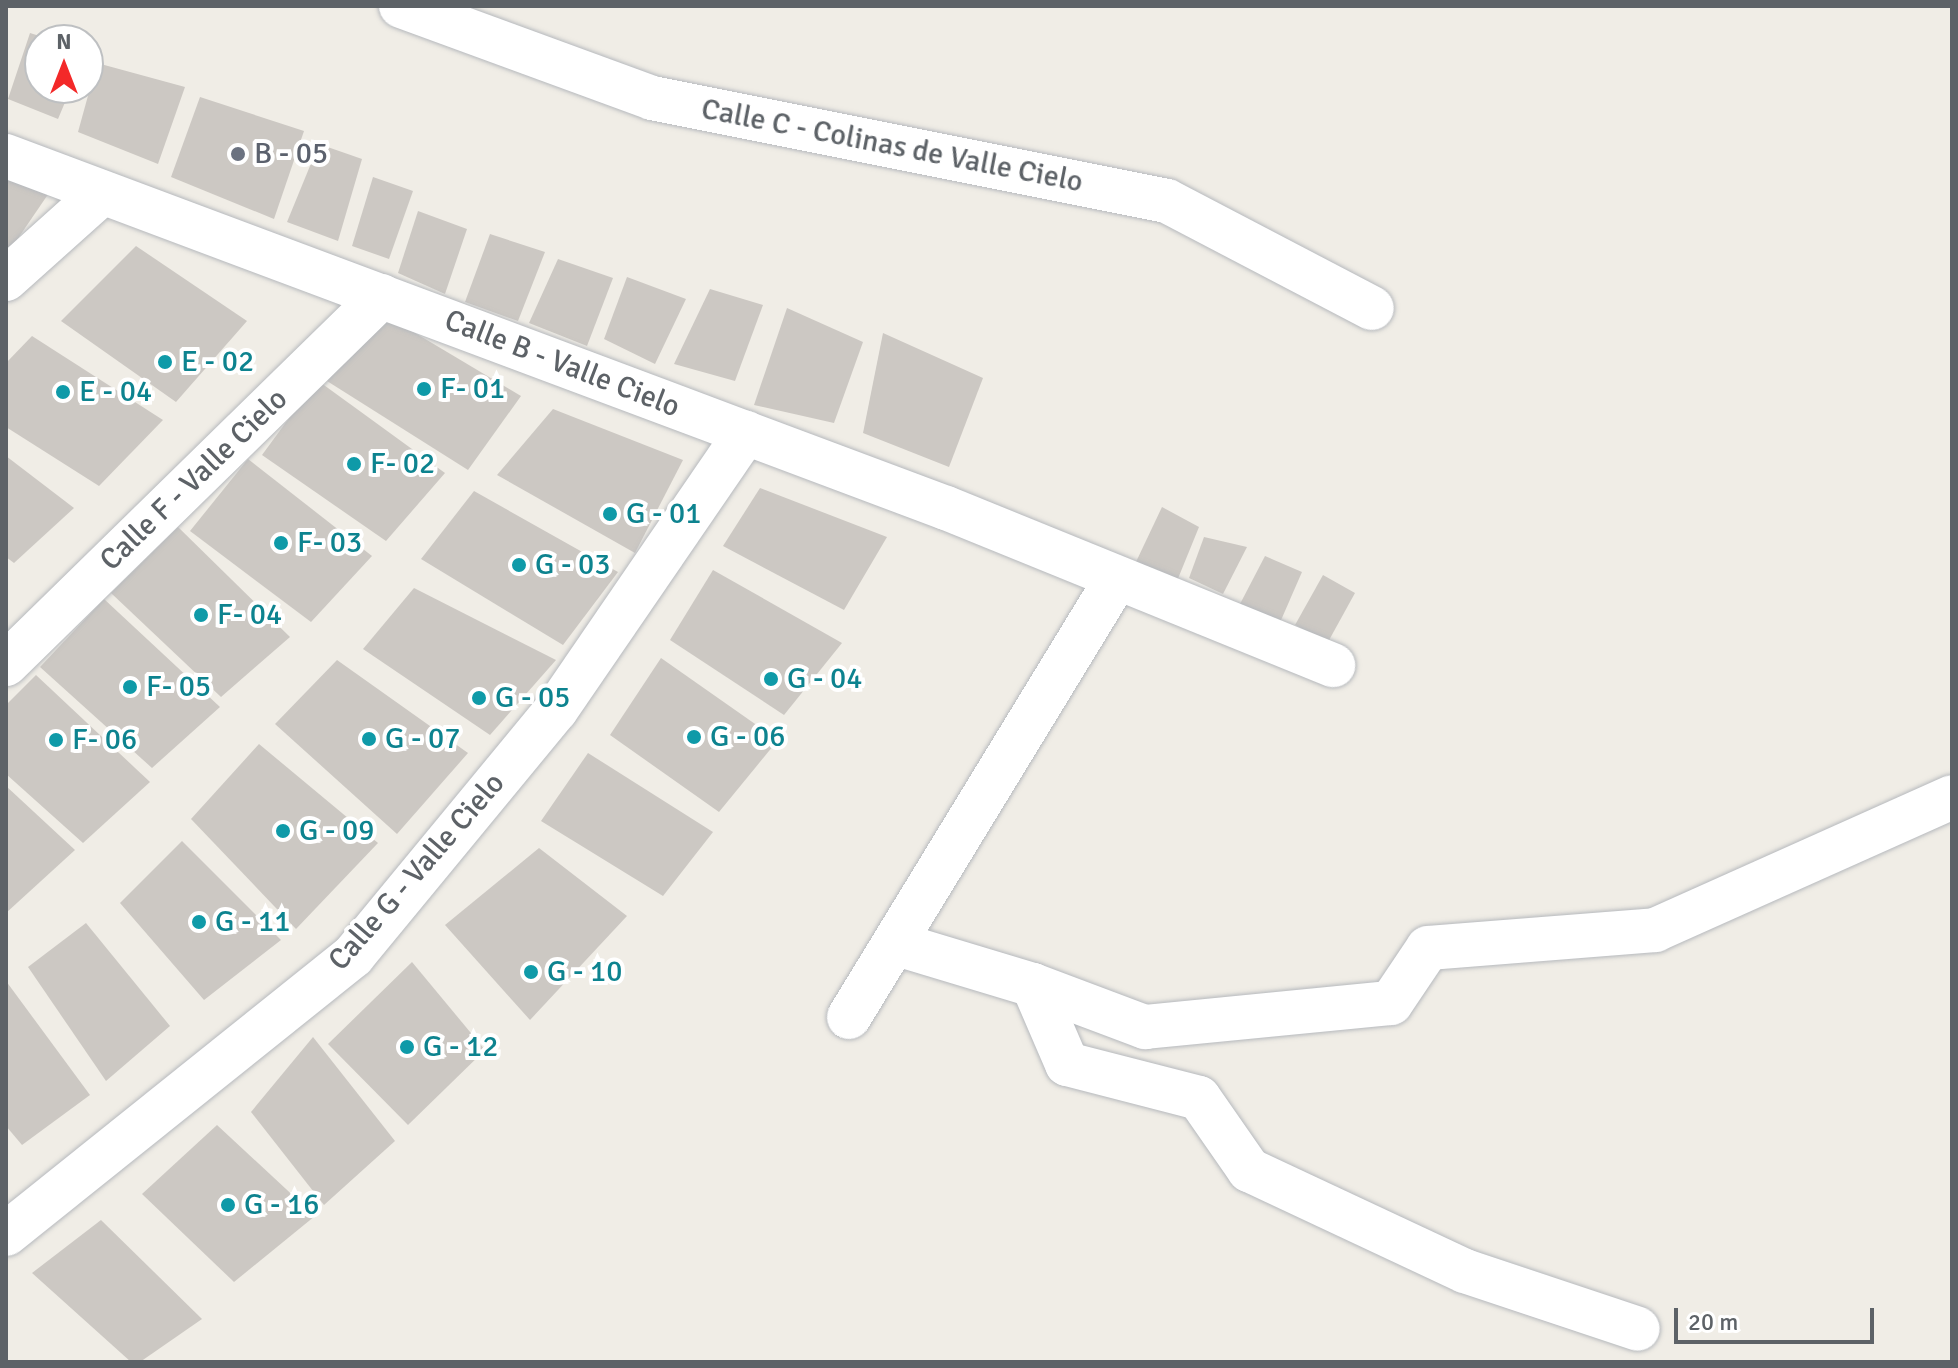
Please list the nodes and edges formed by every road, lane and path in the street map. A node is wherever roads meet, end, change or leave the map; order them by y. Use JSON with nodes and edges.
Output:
{"nodes":[{"id":1,"x":401,"y":6,"type":"edge"},
{"id":2,"x":6,"y":156,"type":"edge"},
{"id":3,"x":102,"y":193,"type":"junction"},
{"id":4,"x":6,"y":279,"type":"edge"},
{"id":5,"x":382,"y":296,"type":"junction"},
{"id":6,"x":1372,"y":308,"type":"dead end"},
{"id":7,"x":746,"y":433,"type":"junction"},
{"id":8,"x":1117,"y":578,"type":"junction"},
{"id":9,"x":6,"y":664,"type":"edge"},
{"id":10,"x":1333,"y":665,"type":"dead end"},
{"id":11,"x":1952,"y":797,"type":"edge"},
{"id":12,"x":897,"y":944,"type":"junction"},
{"id":13,"x":1033,"y":985,"type":"junction"},
{"id":14,"x":849,"y":1017,"type":"dead end"},
{"id":15,"x":6,"y":1234,"type":"edge"},
{"id":16,"x":1638,"y":1329,"type":"dead end"}],
"edges":[{"from":1,"to":6,"type":"street","name":"Calle C - Colinas de Valle Cielo"},
{"from":2,"to":3,"type":"street","name":"Calle B - Valle Cielo"},
{"from":3,"to":4,"type":"street"},
{"from":3,"to":5,"type":"street","name":"Calle B - Valle Cielo"},
{"from":5,"to":7,"type":"street","name":"Calle B - Valle Cielo"},
{"from":5,"to":9,"type":"street","name":"Calle F - Valle Cielo"},
{"from":7,"to":8,"type":"street","name":"Calle B - Valle Cielo"},
{"from":7,"to":15,"type":"street","name":"Calle G - Valle Cielo"},
{"from":8,"to":10,"type":"street","name":"Calle B - Valle Cielo"},
{"from":8,"to":12,"type":"street"},
{"from":11,"to":13,"type":"street"},
{"from":12,"to":13,"type":"street"},
{"from":12,"to":14,"type":"street"},
{"from":13,"to":16,"type":"street"}]}
